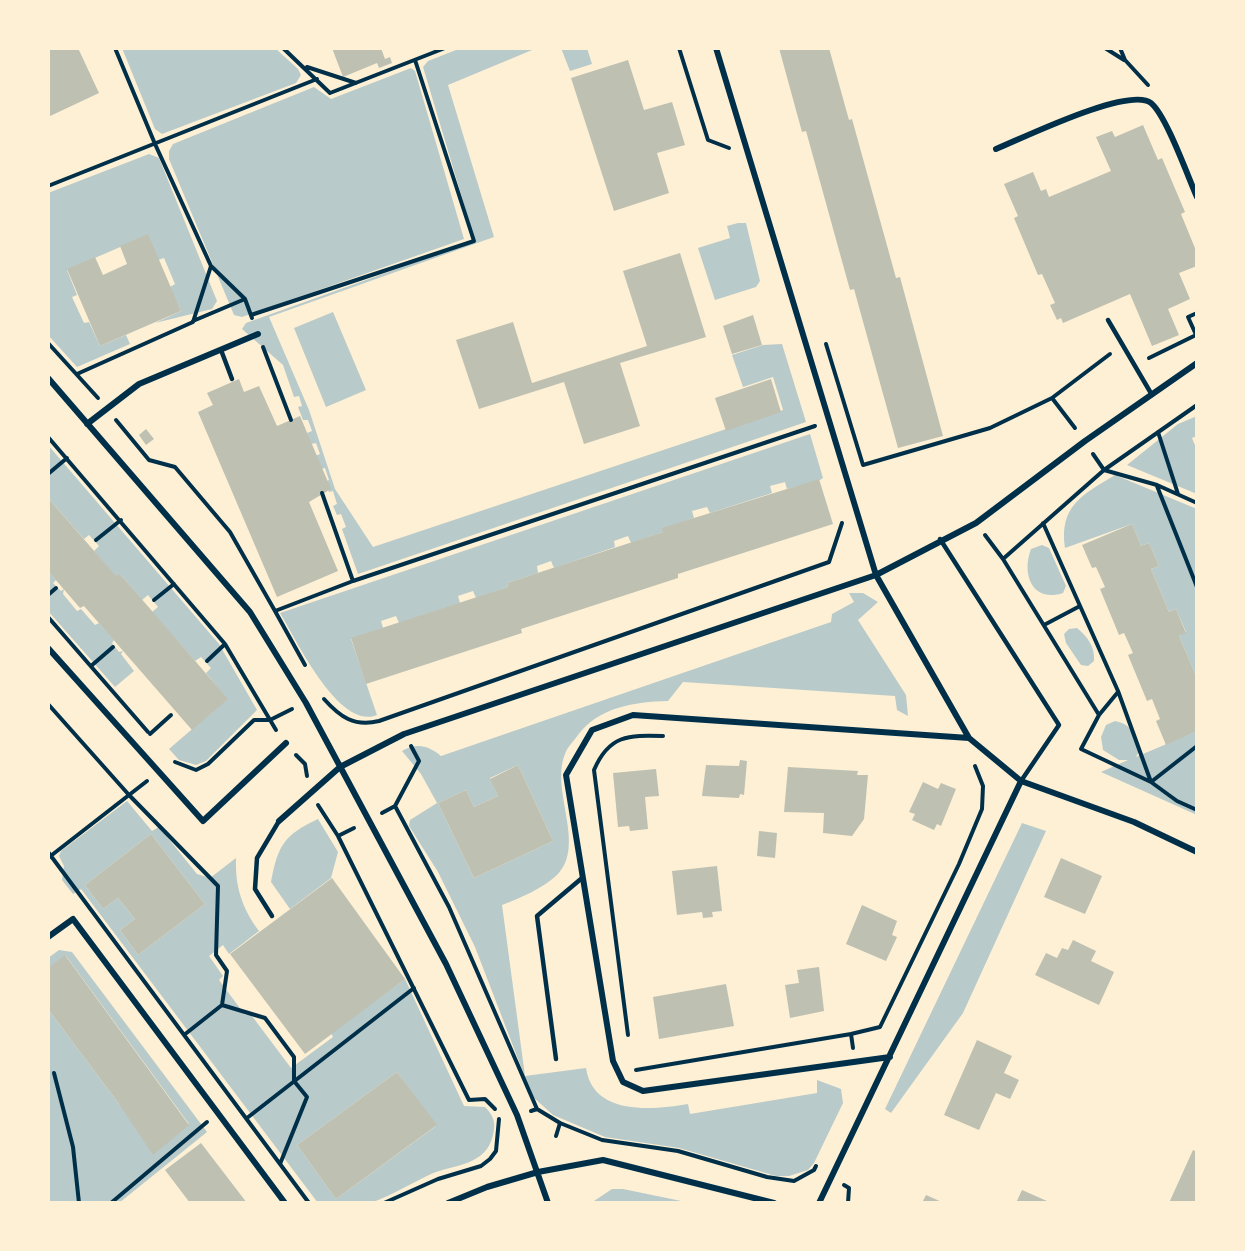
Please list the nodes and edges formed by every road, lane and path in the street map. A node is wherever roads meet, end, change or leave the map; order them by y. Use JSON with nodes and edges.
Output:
{"nodes":[{"id":1,"x":115,"y":48,"type":"edge"},
{"id":2,"x":283,"y":48,"type":"edge"},
{"id":3,"x":444,"y":48,"type":"edge"},
{"id":4,"x":679,"y":48,"type":"edge"},
{"id":5,"x":716,"y":48,"type":"edge"},
{"id":6,"x":1105,"y":48,"type":"edge"},
{"id":7,"x":415,"y":60,"type":"junction"},
{"id":8,"x":1125,"y":60,"type":"dead end"},
{"id":9,"x":303,"y":66,"type":"junction"},
{"id":10,"x":317,"y":79,"type":"junction"},
{"id":11,"x":356,"y":83,"type":"junction"},
{"id":12,"x":155,"y":144,"type":"junction"},
{"id":13,"x":996,"y":149,"type":"dead end"},
{"id":14,"x":732,"y":158,"type":"dead end"},
{"id":15,"x":48,"y":186,"type":"edge"},
{"id":16,"x":1197,"y":198,"type":"edge"},
{"id":17,"x":211,"y":266,"type":"junction"},
{"id":18,"x":245,"y":299,"type":"junction"},
{"id":19,"x":1197,"y":313,"type":"edge"},
{"id":20,"x":251,"y":315,"type":"junction"},
{"id":21,"x":1108,"y":320,"type":"dead end"},
{"id":22,"x":193,"y":321,"type":"junction"},
{"id":23,"x":258,"y":334,"type":"junction"},
{"id":24,"x":1197,"y":336,"type":"edge"},
{"id":25,"x":824,"y":337,"type":"dead end"},
{"id":26,"x":48,"y":343,"type":"edge"},
{"id":27,"x":1122,"y":344,"type":"junction"},
{"id":28,"x":221,"y":350,"type":"junction"},
{"id":29,"x":1144,"y":351,"type":"dead end"},
{"id":30,"x":1197,"y":363,"type":"edge"},
{"id":31,"x":76,"y":374,"type":"junction"},
{"id":32,"x":48,"y":378,"type":"edge"},
{"id":33,"x":232,"y":379,"type":"dead end"},
{"id":34,"x":1152,"y":394,"type":"junction"},
{"id":35,"x":1053,"y":398,"type":"junction"},
{"id":36,"x":1197,"y":405,"type":"edge"},
{"id":37,"x":106,"y":407,"type":"junction"},
{"id":38,"x":848,"y":415,"type":"junction"},
{"id":39,"x":809,"y":416,"type":"dead end"},
{"id":40,"x":291,"y":420,"type":"dead end"},
{"id":41,"x":828,"y":422,"type":"junction"},
{"id":42,"x":87,"y":424,"type":"junction"},
{"id":43,"x":812,"y":427,"type":"junction"},
{"id":44,"x":1158,"y":432,"type":"junction"},
{"id":45,"x":48,"y":437,"type":"edge"},
{"id":46,"x":816,"y":438,"type":"dead end"},
{"id":47,"x":1085,"y":441,"type":"junction"},
{"id":48,"x":66,"y":458,"type":"junction"},
{"id":49,"x":1104,"y":470,"type":"junction"},
{"id":50,"x":48,"y":474,"type":"edge"},
{"id":51,"x":1157,"y":485,"type":"junction"},
{"id":52,"x":322,"y":493,"type":"dead end"},
{"id":53,"x":1178,"y":495,"type":"junction"},
{"id":54,"x":1197,"y":503,"type":"edge"},
{"id":55,"x":838,"y":513,"type":"dead end"},
{"id":56,"x":121,"y":520,"type":"junction"},
{"id":57,"x":975,"y":523,"type":"junction"},
{"id":58,"x":1043,"y":523,"type":"junction"},
{"id":59,"x":940,"y":539,"type":"junction"},
{"id":60,"x":96,"y":540,"type":"dead end"},
{"id":61,"x":1003,"y":559,"type":"junction"},
{"id":62,"x":876,"y":575,"type":"junction"},
{"id":63,"x":353,"y":581,"type":"junction"},
{"id":64,"x":174,"y":584,"type":"junction"},
{"id":65,"x":1197,"y":587,"type":"edge"},
{"id":66,"x":56,"y":588,"type":"dead end"},
{"id":67,"x":48,"y":595,"type":"edge"},
{"id":68,"x":154,"y":600,"type":"dead end"},
{"id":69,"x":1080,"y":606,"type":"junction"},
{"id":70,"x":275,"y":611,"type":"junction"},
{"id":71,"x":48,"y":617,"type":"edge"},
{"id":72,"x":1044,"y":625,"type":"junction"},
{"id":73,"x":225,"y":644,"type":"junction"},
{"id":74,"x":113,"y":647,"type":"dead end"},
{"id":75,"x":48,"y":648,"type":"edge"},
{"id":76,"x":207,"y":661,"type":"dead end"},
{"id":77,"x":91,"y":666,"type":"junction"},
{"id":78,"x":309,"y":673,"type":"dead end"},
{"id":79,"x":1118,"y":691,"type":"junction"},
{"id":80,"x":306,"y":703,"type":"junction"},
{"id":81,"x":48,"y":704,"type":"edge"},
{"id":82,"x":50,"y":710,"type":"edge"},
{"id":83,"x":400,"y":712,"type":"junction"},
{"id":84,"x":171,"y":715,"type":"dead end"},
{"id":85,"x":1099,"y":715,"type":"junction"},
{"id":86,"x":270,"y":720,"type":"junction"},
{"id":87,"x":150,"y":734,"type":"junction"},
{"id":88,"x":404,"y":734,"type":"junction"},
{"id":89,"x":670,"y":736,"type":"dead end"},
{"id":90,"x":969,"y":738,"type":"junction"},
{"id":91,"x":157,"y":741,"type":"dead end"},
{"id":92,"x":286,"y":743,"type":"junction"},
{"id":93,"x":1197,"y":746,"type":"edge"},
{"id":94,"x":170,"y":756,"type":"dead end"},
{"id":95,"x":968,"y":758,"type":"dead end"},
{"id":96,"x":176,"y":763,"type":"junction"},
{"id":97,"x":340,"y":767,"type":"junction"},
{"id":98,"x":159,"y":772,"type":"junction"},
{"id":99,"x":1021,"y":781,"type":"junction"},
{"id":100,"x":1150,"y":782,"type":"junction"},
{"id":101,"x":311,"y":794,"type":"junction"},
{"id":102,"x":129,"y":795,"type":"junction"},
{"id":103,"x":395,"y":806,"type":"junction"},
{"id":104,"x":1197,"y":810,"type":"edge"},
{"id":105,"x":370,"y":819,"type":"junction"},
{"id":106,"x":279,"y":821,"type":"joint"},
{"id":107,"x":338,"y":836,"type":"junction"},
{"id":108,"x":1197,"y":852,"type":"edge"},
{"id":109,"x":49,"y":855,"type":"edge"},
{"id":110,"x":582,"y":878,"type":"junction"},
{"id":111,"x":272,"y":916,"type":"dead end"},
{"id":112,"x":48,"y":937,"type":"edge"},
{"id":113,"x":414,"y":988,"type":"junction"},
{"id":114,"x":222,"y":1005,"type":"junction"},
{"id":115,"x":851,"y":1034,"type":"junction"},
{"id":116,"x":184,"y":1035,"type":"junction"},
{"id":117,"x":628,"y":1036,"type":"dead end"},
{"id":118,"x":890,"y":1056,"type":"junction"},
{"id":119,"x":556,"y":1059,"type":"dead end"},
{"id":120,"x":854,"y":1062,"type":"junction"},
{"id":121,"x":632,"y":1071,"type":"dead end"},
{"id":122,"x":54,"y":1073,"type":"dead end"},
{"id":123,"x":294,"y":1081,"type":"junction"},
{"id":124,"x":537,"y":1109,"type":"junction"},
{"id":125,"x":219,"y":1112,"type":"junction"},
{"id":126,"x":517,"y":1115,"type":"junction"},
{"id":127,"x":247,"y":1118,"type":"junction"},
{"id":128,"x":500,"y":1122,"type":"junction"},
{"id":129,"x":560,"y":1123,"type":"junction"},
{"id":130,"x":556,"y":1136,"type":"dead end"},
{"id":131,"x":819,"y":1160,"type":"dead end"},
{"id":132,"x":280,"y":1164,"type":"junction"},
{"id":133,"x":538,"y":1172,"type":"junction"},
{"id":134,"x":79,"y":1203,"type":"edge"},
{"id":135,"x":111,"y":1203,"type":"edge"},
{"id":136,"x":285,"y":1203,"type":"edge"},
{"id":137,"x":309,"y":1203,"type":"edge"},
{"id":138,"x":384,"y":1203,"type":"edge"},
{"id":139,"x":448,"y":1203,"type":"edge"},
{"id":140,"x":548,"y":1203,"type":"edge"},
{"id":141,"x":774,"y":1203,"type":"edge"},
{"id":142,"x":819,"y":1203,"type":"edge"}],
"edges":[{"from":1,"to":12,"type":"path"},
{"from":2,"to":9,"type":"path"},
{"from":3,"to":7,"type":"path"},
{"from":4,"to":14,"type":"path"},
{"from":5,"to":41,"type":"street"},
{"from":6,"to":8,"type":"path"},
{"from":7,"to":11,"type":"path"},
{"from":7,"to":20,"type":"path"},
{"from":9,"to":10,"type":"path"},
{"from":9,"to":11,"type":"path"},
{"from":10,"to":11,"type":"path"},
{"from":10,"to":12,"type":"path"},
{"from":12,"to":15,"type":"path"},
{"from":12,"to":17,"type":"path"},
{"from":13,"to":16,"type":"street"},
{"from":17,"to":18,"type":"path"},
{"from":17,"to":22,"type":"path"},
{"from":18,"to":20,"type":"path"},
{"from":18,"to":22,"type":"path"},
{"from":19,"to":24,"type":"path"},
{"from":20,"to":23,"type":"path"},
{"from":21,"to":27,"type":"lane"},
{"from":22,"to":31,"type":"path"},
{"from":23,"to":28,"type":"street"},
{"from":23,"to":40,"type":"path"},
{"from":24,"to":29,"type":"path"},
{"from":25,"to":38,"type":"path"},
{"from":26,"to":31,"type":"path"},
{"from":27,"to":34,"type":"lane"},
{"from":27,"to":35,"type":"path"},
{"from":28,"to":33,"type":"lane"},
{"from":28,"to":37,"type":"street"},
{"from":30,"to":34,"type":"street"},
{"from":31,"to":37,"type":"path"},
{"from":32,"to":42,"type":"street"},
{"from":34,"to":47,"type":"street"},
{"from":35,"to":38,"type":"path"},
{"from":35,"to":47,"type":"path"},
{"from":36,"to":44,"type":"path"},
{"from":37,"to":42,"type":"street"},
{"from":37,"to":70,"type":"path"},
{"from":38,"to":41,"type":"path"},
{"from":39,"to":43,"type":"path"},
{"from":41,"to":43,"type":"path"},
{"from":41,"to":62,"type":"street"},
{"from":42,"to":80,"type":"street"},
{"from":43,"to":46,"type":"path"},
{"from":43,"to":63,"type":"path"},
{"from":44,"to":49,"type":"path"},
{"from":44,"to":53,"type":"path"},
{"from":45,"to":48,"type":"path"},
{"from":47,"to":49,"type":"path"},
{"from":47,"to":57,"type":"street"},
{"from":48,"to":50,"type":"path"},
{"from":48,"to":56,"type":"path"},
{"from":49,"to":51,"type":"path"},
{"from":49,"to":58,"type":"path"},
{"from":51,"to":53,"type":"path"},
{"from":51,"to":65,"type":"path"},
{"from":52,"to":63,"type":"path"},
{"from":53,"to":54,"type":"path"},
{"from":55,"to":83,"type":"path"},
{"from":56,"to":60,"type":"path"},
{"from":56,"to":64,"type":"path"},
{"from":57,"to":59,"type":"street"},
{"from":57,"to":61,"type":"path"},
{"from":58,"to":61,"type":"path"},
{"from":58,"to":69,"type":"path"},
{"from":59,"to":62,"type":"street"},
{"from":59,"to":99,"type":"lane"},
{"from":61,"to":72,"type":"path"},
{"from":62,"to":88,"type":"street"},
{"from":62,"to":90,"type":"street"},
{"from":63,"to":70,"type":"path"},
{"from":64,"to":68,"type":"path"},
{"from":64,"to":73,"type":"path"},
{"from":66,"to":67,"type":"path"},
{"from":69,"to":72,"type":"path"},
{"from":69,"to":79,"type":"path"},
{"from":70,"to":78,"type":"path"},
{"from":71,"to":77,"type":"path"},
{"from":72,"to":85,"type":"path"},
{"from":73,"to":76,"type":"path"},
{"from":73,"to":86,"type":"path"},
{"from":74,"to":77,"type":"path"},
{"from":75,"to":98,"type":"street"},
{"from":77,"to":87,"type":"path"},
{"from":79,"to":85,"type":"path"},
{"from":79,"to":100,"type":"path"},
{"from":80,"to":83,"type":"path"},
{"from":80,"to":86,"type":"path"},
{"from":80,"to":97,"type":"street"},
{"from":81,"to":82,"type":"path"},
{"from":82,"to":102,"type":"path"},
{"from":83,"to":88,"type":"path"},
{"from":84,"to":87,"type":"path"},
{"from":85,"to":100,"type":"path"},
{"from":86,"to":92,"type":"path"},
{"from":86,"to":96,"type":"path"},
{"from":87,"to":91,"type":"path"},
{"from":88,"to":97,"type":"street"},
{"from":88,"to":103,"type":"path"},
{"from":89,"to":117,"type":"path"},
{"from":90,"to":99,"type":"street"},
{"from":90,"to":110,"type":"street"},
{"from":92,"to":98,"type":"street"},
{"from":92,"to":101,"type":"path"},
{"from":93,"to":100,"type":"path"},
{"from":94,"to":96,"type":"path"},
{"from":95,"to":115,"type":"path"},
{"from":96,"to":98,"type":"path"},
{"from":97,"to":101,"type":"street"},
{"from":97,"to":105,"type":"street"},
{"from":98,"to":102,"type":"path"},
{"from":99,"to":108,"type":"street"},
{"from":99,"to":118,"type":"street"},
{"from":100,"to":104,"type":"path"},
{"from":101,"to":106,"type":"street"},
{"from":101,"to":107,"type":"path"},
{"from":102,"to":109,"type":"path"},
{"from":102,"to":114,"type":"path"},
{"from":103,"to":105,"type":"path"},
{"from":103,"to":124,"type":"path"},
{"from":105,"to":107,"type":"path"},
{"from":105,"to":126,"type":"street"},
{"from":106,"to":111,"type":"lane"},
{"from":107,"to":113,"type":"path"},
{"from":109,"to":116,"type":"path"},
{"from":110,"to":119,"type":"lane"},
{"from":110,"to":120,"type":"street"},
{"from":112,"to":125,"type":"street"},
{"from":113,"to":123,"type":"path"},
{"from":113,"to":128,"type":"path"},
{"from":114,"to":116,"type":"path"},
{"from":114,"to":123,"type":"path"},
{"from":115,"to":120,"type":"path"},
{"from":115,"to":121,"type":"path"},
{"from":116,"to":127,"type":"path"},
{"from":118,"to":120,"type":"street"},
{"from":118,"to":142,"type":"street"},
{"from":122,"to":134,"type":"path"},
{"from":123,"to":127,"type":"path"},
{"from":123,"to":132,"type":"path"},
{"from":124,"to":126,"type":"path"},
{"from":124,"to":129,"type":"path"},
{"from":125,"to":135,"type":"path"},
{"from":125,"to":136,"type":"street"},
{"from":126,"to":128,"type":"path"},
{"from":126,"to":133,"type":"street"},
{"from":127,"to":132,"type":"path"},
{"from":128,"to":138,"type":"path"},
{"from":129,"to":130,"type":"path"},
{"from":129,"to":131,"type":"path"},
{"from":132,"to":137,"type":"path"},
{"from":133,"to":139,"type":"street"},
{"from":133,"to":140,"type":"street"},
{"from":133,"to":141,"type":"street"}]}
